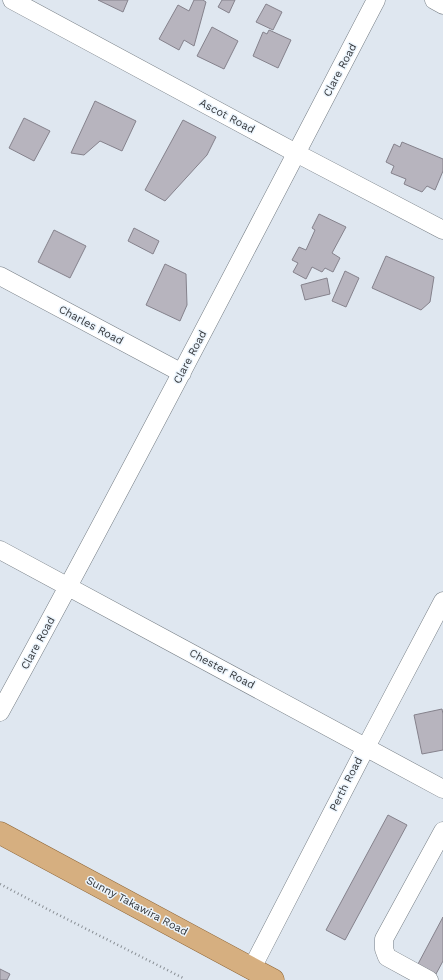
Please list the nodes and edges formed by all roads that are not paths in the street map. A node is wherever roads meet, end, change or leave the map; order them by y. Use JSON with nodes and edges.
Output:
{"nodes":[{"id":1,"x":12,"y":0,"type":"edge"},
{"id":2,"x":376,"y":0,"type":"edge"},
{"id":3,"x":434,"y":0,"type":"edge"},
{"id":4,"x":443,"y":5,"type":"edge"},
{"id":5,"x":296,"y":153,"type":"junction"},
{"id":6,"x":443,"y":230,"type":"edge"},
{"id":7,"x":0,"y":276,"type":"edge"},
{"id":8,"x":182,"y":373,"type":"junction"},
{"id":9,"x":0,"y":550,"type":"edge"},
{"id":10,"x":69,"y":586,"type":"junction"},
{"id":11,"x":443,"y":601,"type":"edge"},
{"id":12,"x":0,"y":712,"type":"edge"},
{"id":13,"x":366,"y":747,"type":"junction"},
{"id":14,"x":443,"y":789,"type":"edge"},
{"id":15,"x":443,"y":831,"type":"edge"},
{"id":16,"x":0,"y":833,"type":"edge"},
{"id":17,"x":252,"y":968,"type":"junction"},
{"id":18,"x":274,"y":980,"type":"edge"},
{"id":19,"x":429,"y":980,"type":"edge"}],
"edges":[{"from":1,"to":5,"type":"street","name":"Ascot Road"},
{"from":2,"to":5,"type":"street","name":"Clare Road"},
{"from":3,"to":4,"type":"street"},
{"from":5,"to":6,"type":"street","name":"Ascot Road"},
{"from":5,"to":8,"type":"street","name":"Clare Road"},
{"from":7,"to":8,"type":"street","name":"Charles Road"},
{"from":8,"to":10,"type":"street","name":"Clare Road"},
{"from":9,"to":10,"type":"street","name":"Chester Road"},
{"from":10,"to":12,"type":"street","name":"Clare Road"},
{"from":10,"to":13,"type":"street","name":"Chester Road"},
{"from":11,"to":13,"type":"street","name":"Perth Road"},
{"from":13,"to":14,"type":"street","name":"Chester Road"},
{"from":13,"to":17,"type":"street","name":"Perth Road"},
{"from":15,"to":19,"type":"street"},
{"from":16,"to":17,"type":"main road","name":"Sunny Takawira Road"},
{"from":17,"to":18,"type":"main road","name":"Sunny Takawira Road"}]}
